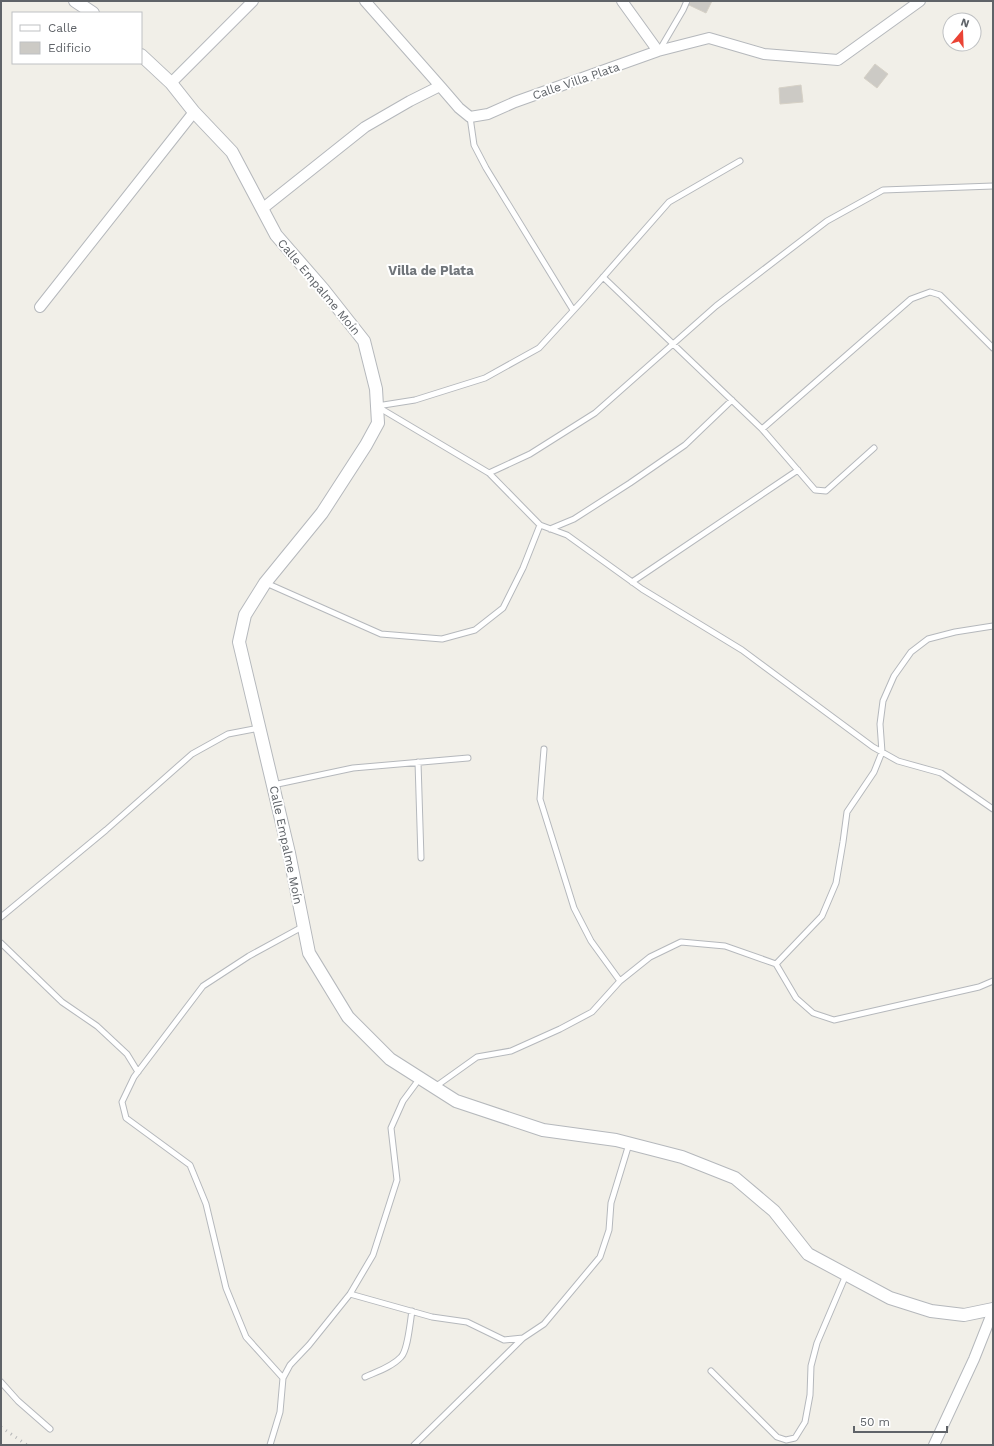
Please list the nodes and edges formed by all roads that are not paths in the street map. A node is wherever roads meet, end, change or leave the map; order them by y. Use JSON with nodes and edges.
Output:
{"nodes":[{"id":1,"x":75,"y":1,"type":"edge"},
{"id":2,"x":253,"y":1,"type":"edge"},
{"id":3,"x":365,"y":1,"type":"edge"},
{"id":4,"x":622,"y":1,"type":"edge"},
{"id":5,"x":687,"y":1,"type":"edge"},
{"id":6,"x":920,"y":1,"type":"edge"},
{"id":7,"x":91,"y":12,"type":"edge"},
{"id":8,"x":658,"y":51,"type":"junction"},
{"id":9,"x":142,"y":56,"type":"edge"},
{"id":10,"x":171,"y":83,"type":"junction"},
{"id":11,"x":440,"y":86,"type":"junction"},
{"id":12,"x":194,"y":112,"type":"junction"},
{"id":13,"x":470,"y":117,"type":"junction"},
{"id":14,"x":740,"y":162,"type":"dead end"},
{"id":15,"x":993,"y":186,"type":"edge"},
{"id":16,"x":262,"y":209,"type":"junction"},
{"id":17,"x":603,"y":277,"type":"junction"},
{"id":18,"x":40,"y":308,"type":"dead end"},
{"id":19,"x":573,"y":310,"type":"junction"},
{"id":20,"x":674,"y":344,"type":"junction"},
{"id":21,"x":993,"y":348,"type":"edge"},
{"id":22,"x":732,"y":400,"type":"junction"},
{"id":23,"x":377,"y":406,"type":"junction"},
{"id":24,"x":762,"y":429,"type":"junction"},
{"id":25,"x":874,"y":448,"type":"dead end"},
{"id":26,"x":798,"y":470,"type":"junction"},
{"id":27,"x":489,"y":473,"type":"junction"},
{"id":28,"x":540,"y":526,"type":"junction"},
{"id":29,"x":550,"y":529,"type":"junction"},
{"id":30,"x":632,"y":582,"type":"junction"},
{"id":31,"x":265,"y":583,"type":"junction"},
{"id":32,"x":993,"y":626,"type":"edge"},
{"id":33,"x":260,"y":728,"type":"junction"},
{"id":34,"x":544,"y":749,"type":"dead end"},
{"id":35,"x":882,"y":752,"type":"junction"},
{"id":36,"x":468,"y":758,"type":"dead end"},
{"id":37,"x":418,"y":762,"type":"junction"},
{"id":38,"x":273,"y":785,"type":"junction"},
{"id":39,"x":993,"y":809,"type":"edge"},
{"id":40,"x":421,"y":858,"type":"dead end"},
{"id":41,"x":1,"y":917,"type":"edge"},
{"id":42,"x":304,"y":926,"type":"junction"},
{"id":43,"x":1,"y":943,"type":"edge"},
{"id":44,"x":776,"y":964,"type":"junction"},
{"id":45,"x":620,"y":981,"type":"junction"},
{"id":46,"x":993,"y":981,"type":"edge"},
{"id":47,"x":138,"y":1072,"type":"junction"},
{"id":48,"x":420,"y":1078,"type":"junction"},
{"id":49,"x":435,"y":1088,"type":"junction"},
{"id":50,"x":629,"y":1143,"type":"junction"},
{"id":51,"x":847,"y":1275,"type":"junction"},
{"id":52,"x":350,"y":1294,"type":"junction"},
{"id":53,"x":993,"y":1310,"type":"edge"},
{"id":54,"x":412,"y":1311,"type":"junction"},
{"id":55,"x":522,"y":1338,"type":"junction"},
{"id":56,"x":711,"y":1371,"type":"dead end"},
{"id":57,"x":364,"y":1377,"type":"dead end"},
{"id":58,"x":283,"y":1378,"type":"junction"},
{"id":59,"x":1,"y":1382,"type":"edge"},
{"id":60,"x":50,"y":1429,"type":"dead end"},
{"id":61,"x":270,"y":1445,"type":"edge"},
{"id":62,"x":414,"y":1445,"type":"edge"},
{"id":63,"x":934,"y":1445,"type":"edge"}],
"edges":[{"from":1,"to":7,"type":"street"},
{"from":2,"to":10,"type":"street"},
{"from":3,"to":11,"type":"street"},
{"from":4,"to":8,"type":"street"},
{"from":5,"to":8,"type":"lane"},
{"from":6,"to":8,"type":"street","name":"Calle Villa Plata"},
{"from":8,"to":13,"type":"street","name":"Calle Villa Plata"},
{"from":9,"to":10,"type":"street","name":"Calle Empalme Moín"},
{"from":10,"to":12,"type":"street","name":"Calle Empalme Moín"},
{"from":11,"to":13,"type":"street"},
{"from":11,"to":16,"type":"street"},
{"from":12,"to":16,"type":"street","name":"Calle Empalme Moín"},
{"from":12,"to":18,"type":"street"},
{"from":13,"to":19,"type":"lane"},
{"from":14,"to":17,"type":"lane"},
{"from":15,"to":20,"type":"lane"},
{"from":16,"to":23,"type":"street","name":"Calle Empalme Moín"},
{"from":17,"to":19,"type":"lane"},
{"from":17,"to":20,"type":"lane"},
{"from":19,"to":23,"type":"lane"},
{"from":20,"to":22,"type":"lane"},
{"from":20,"to":27,"type":"lane"},
{"from":21,"to":24,"type":"lane"},
{"from":22,"to":24,"type":"lane"},
{"from":22,"to":29,"type":"lane"},
{"from":23,"to":27,"type":"lane"},
{"from":23,"to":31,"type":"street","name":"Calle Empalme Moín"},
{"from":24,"to":26,"type":"lane"},
{"from":25,"to":26,"type":"lane"},
{"from":26,"to":30,"type":"lane"},
{"from":27,"to":28,"type":"lane"},
{"from":28,"to":29,"type":"lane"},
{"from":28,"to":31,"type":"lane"},
{"from":29,"to":30,"type":"lane"},
{"from":30,"to":35,"type":"lane"},
{"from":31,"to":33,"type":"street","name":"Calle Empalme Moín"},
{"from":32,"to":35,"type":"lane"},
{"from":33,"to":38,"type":"street","name":"Calle Empalme Moín"},
{"from":33,"to":41,"type":"lane"},
{"from":34,"to":45,"type":"lane"},
{"from":35,"to":39,"type":"lane"},
{"from":35,"to":44,"type":"lane"},
{"from":36,"to":37,"type":"lane"},
{"from":37,"to":38,"type":"lane"},
{"from":37,"to":40,"type":"lane"},
{"from":38,"to":42,"type":"street","name":"Calle Empalme Moín"},
{"from":42,"to":47,"type":"lane"},
{"from":42,"to":48,"type":"street","name":"Calle Empalme Moín"},
{"from":43,"to":47,"type":"lane"},
{"from":44,"to":45,"type":"lane"},
{"from":44,"to":46,"type":"lane"},
{"from":45,"to":49,"type":"lane"},
{"from":47,"to":58,"type":"lane"},
{"from":48,"to":49,"type":"street","name":"Calle Empalme Moín"},
{"from":48,"to":52,"type":"lane"},
{"from":49,"to":50,"type":"street","name":"Calle Empalme Moín"},
{"from":50,"to":51,"type":"street","name":"Calle Empalme Moín"},
{"from":50,"to":55,"type":"lane"},
{"from":51,"to":53,"type":"street","name":"Calle Empalme Moín"},
{"from":51,"to":56,"type":"lane"},
{"from":52,"to":54,"type":"lane"},
{"from":52,"to":58,"type":"lane"},
{"from":53,"to":63,"type":"street"},
{"from":54,"to":55,"type":"lane"},
{"from":54,"to":57,"type":"lane"},
{"from":55,"to":62,"type":"lane"},
{"from":58,"to":61,"type":"lane"},
{"from":59,"to":60,"type":"lane"}]}
